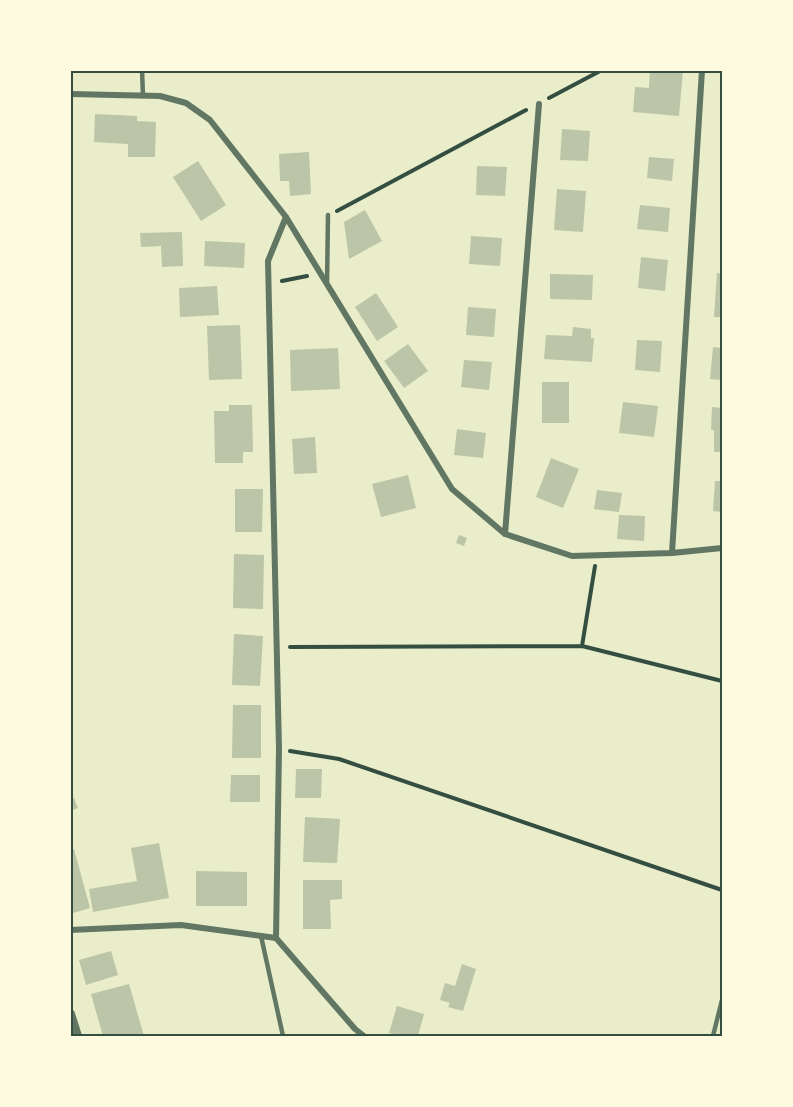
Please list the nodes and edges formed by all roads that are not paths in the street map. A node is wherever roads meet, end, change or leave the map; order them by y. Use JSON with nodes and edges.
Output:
{"nodes":[{"id":1,"x":142,"y":70,"type":"edge"},
{"id":2,"x":702,"y":70,"type":"edge"},
{"id":3,"x":70,"y":94,"type":"edge"},
{"id":4,"x":143,"y":96,"type":"junction"},
{"id":5,"x":539,"y":104,"type":"road end"},
{"id":6,"x":328,"y":215,"type":"road end"},
{"id":7,"x":285,"y":217,"type":"junction"},
{"id":8,"x":327,"y":286,"type":"junction"},
{"id":9,"x":506,"y":534,"type":"junction"},
{"id":10,"x":723,"y":548,"type":"edge"},
{"id":11,"x":672,"y":553,"type":"junction"},
{"id":12,"x":70,"y":930,"type":"edge"},
{"id":13,"x":261,"y":936,"type":"junction"},
{"id":14,"x":276,"y":938,"type":"junction"},
{"id":15,"x":723,"y":1000,"type":"edge"},
{"id":16,"x":70,"y":1014,"type":"edge"},
{"id":17,"x":77,"y":1036,"type":"edge"},
{"id":18,"x":283,"y":1036,"type":"edge"},
{"id":19,"x":364,"y":1036,"type":"edge"},
{"id":20,"x":713,"y":1036,"type":"edge"}],
"edges":[{"from":1,"to":4,"type":"lane"},
{"from":2,"to":11,"type":"street"},
{"from":3,"to":4,"type":"street"},
{"from":4,"to":7,"type":"street"},
{"from":5,"to":9,"type":"street"},
{"from":6,"to":8,"type":"lane"},
{"from":7,"to":8,"type":"street"},
{"from":7,"to":14,"type":"street"},
{"from":8,"to":9,"type":"street"},
{"from":9,"to":11,"type":"street"},
{"from":10,"to":11,"type":"street"},
{"from":12,"to":13,"type":"street"},
{"from":13,"to":14,"type":"street"},
{"from":13,"to":18,"type":"lane"},
{"from":14,"to":19,"type":"street"},
{"from":15,"to":20,"type":"lane"},
{"from":16,"to":17,"type":"street"}]}
